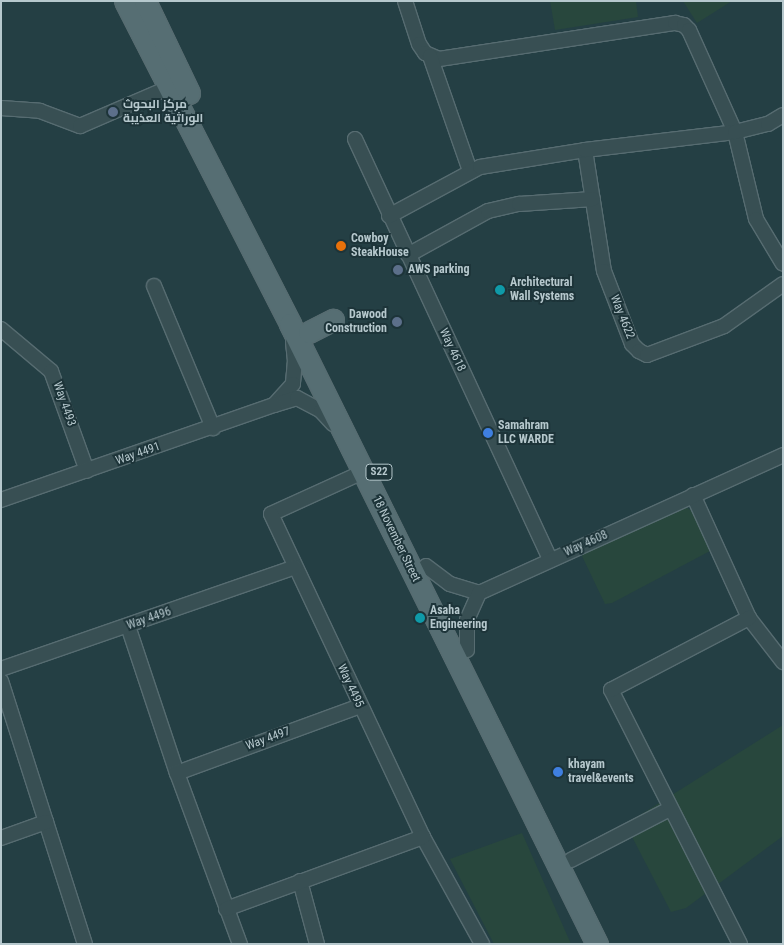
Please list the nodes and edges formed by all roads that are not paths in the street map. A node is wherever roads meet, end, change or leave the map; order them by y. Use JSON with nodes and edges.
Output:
{"nodes":[{"id":1,"x":125,"y":1,"type":"edge"},
{"id":2,"x":145,"y":1,"type":"edge"},
{"id":3,"x":405,"y":1,"type":"edge"},
{"id":4,"x":430,"y":56,"type":"junction"},
{"id":5,"x":170,"y":87,"type":"junction"},
{"id":6,"x":1,"y":108,"type":"edge"},
{"id":7,"x":783,"y":115,"type":"edge"},
{"id":8,"x":735,"y":132,"type":"junction"},
{"id":9,"x":355,"y":140,"type":"dead end"},
{"id":10,"x":585,"y":150,"type":"junction"},
{"id":11,"x":470,"y":171,"type":"junction"},
{"id":12,"x":593,"y":199,"type":"junction"},
{"id":13,"x":390,"y":216,"type":"junction"},
{"id":14,"x":408,"y":255,"type":"junction"},
{"id":15,"x":783,"y":264,"type":"edge"},
{"id":16,"x":783,"y":284,"type":"edge"},
{"id":17,"x":154,"y":286,"type":"dead end"},
{"id":18,"x":333,"y":320,"type":"dead end"},
{"id":19,"x":300,"y":328,"type":"junction"},
{"id":20,"x":1,"y":329,"type":"edge"},
{"id":21,"x":274,"y":405,"type":"junction"},
{"id":22,"x":213,"y":428,"type":"junction"},
{"id":23,"x":349,"y":443,"type":"junction"},
{"id":24,"x":783,"y":455,"type":"edge"},
{"id":25,"x":87,"y":472,"type":"junction"},
{"id":26,"x":363,"y":472,"type":"junction"},
{"id":27,"x":693,"y":495,"type":"junction"},
{"id":28,"x":1,"y":500,"type":"edge"},
{"id":29,"x":550,"y":560,"type":"junction"},
{"id":30,"x":426,"y":566,"type":"junction"},
{"id":31,"x":296,"y":567,"type":"junction"},
{"id":32,"x":479,"y":593,"type":"junction"},
{"id":33,"x":749,"y":618,"type":"junction"},
{"id":34,"x":128,"y":626,"type":"junction"},
{"id":35,"x":467,"y":650,"type":"junction"},
{"id":36,"x":783,"y":662,"type":"edge"},
{"id":37,"x":1,"y":669,"type":"edge"},
{"id":38,"x":1,"y":681,"type":"edge"},
{"id":39,"x":360,"y":706,"type":"junction"},
{"id":40,"x":177,"y":772,"type":"junction"},
{"id":41,"x":670,"y":809,"type":"junction"},
{"id":42,"x":46,"y":822,"type":"junction"},
{"id":43,"x":423,"y":837,"type":"junction"},
{"id":44,"x":1,"y":838,"type":"edge"},
{"id":45,"x":571,"y":860,"type":"junction"},
{"id":46,"x":300,"y":881,"type":"junction"},
{"id":47,"x":226,"y":908,"type":"junction"},
{"id":48,"x":590,"y":938,"type":"edge"},
{"id":49,"x":738,"y":938,"type":"edge"},
{"id":50,"x":85,"y":944,"type":"edge"},
{"id":51,"x":240,"y":944,"type":"edge"},
{"id":52,"x":317,"y":944,"type":"edge"},
{"id":53,"x":482,"y":944,"type":"edge"},
{"id":54,"x":612,"y":944,"type":"edge"}],
"edges":[{"from":1,"to":5,"type":"main road","name":"18 November Street","number":"S22"},
{"from":2,"to":19,"type":"main road","name":"18 November Street","number":"S22"},
{"from":3,"to":4,"type":"street"},
{"from":4,"to":8,"type":"street"},
{"from":4,"to":11,"type":"street"},
{"from":5,"to":6,"type":"street"},
{"from":5,"to":19,"type":"main road","name":"18 November Street","number":"S22"},
{"from":7,"to":8,"type":"street"},
{"from":8,"to":10,"type":"street"},
{"from":8,"to":15,"type":"street"},
{"from":9,"to":13,"type":"street","name":"Way 4618"},
{"from":10,"to":11,"type":"street"},
{"from":10,"to":12,"type":"street","name":"Way 4622"},
{"from":11,"to":13,"type":"street"},
{"from":12,"to":14,"type":"street"},
{"from":12,"to":16,"type":"street","name":"Way 4622"},
{"from":13,"to":14,"type":"street","name":"Way 4618"},
{"from":14,"to":29,"type":"street","name":"Way 4618"},
{"from":17,"to":22,"type":"street"},
{"from":18,"to":19,"type":"main road"},
{"from":19,"to":21,"type":"street","name":"Way 4491"},
{"from":19,"to":23,"type":"main road","name":"18 November Street","number":"S22"},
{"from":19,"to":30,"type":"main road","name":"18 November Street","number":"S22"},
{"from":20,"to":25,"type":"street","name":"Way 4493"},
{"from":21,"to":22,"type":"street","name":"Way 4491"},
{"from":21,"to":23,"type":"street","name":"Way 4491"},
{"from":22,"to":25,"type":"street","name":"Way 4491"},
{"from":23,"to":26,"type":"main road","name":"18 November Street","number":"S22"},
{"from":24,"to":27,"type":"street","name":"Way 4608"},
{"from":25,"to":28,"type":"street","name":"Way 4491"},
{"from":26,"to":31,"type":"street","name":"Way 4495"},
{"from":26,"to":48,"type":"main road","name":"18 November Street","number":"S22"},
{"from":27,"to":29,"type":"street","name":"Way 4608"},
{"from":27,"to":33,"type":"street"},
{"from":29,"to":32,"type":"street","name":"Way 4608"},
{"from":30,"to":32,"type":"street"},
{"from":30,"to":35,"type":"main road","name":"18 November Street","number":"S22"},
{"from":31,"to":34,"type":"street","name":"Way 4496"},
{"from":31,"to":39,"type":"street","name":"Way 4495"},
{"from":32,"to":35,"type":"street"},
{"from":33,"to":36,"type":"street"},
{"from":33,"to":41,"type":"street"},
{"from":34,"to":37,"type":"street","name":"Way 4496"},
{"from":34,"to":40,"type":"street"},
{"from":35,"to":45,"type":"main road","name":"18 November Street","number":"S22"},
{"from":38,"to":42,"type":"street"},
{"from":39,"to":40,"type":"street","name":"Way 4497"},
{"from":39,"to":43,"type":"street","name":"Way 4495"},
{"from":40,"to":47,"type":"street"},
{"from":41,"to":45,"type":"street"},
{"from":41,"to":49,"type":"street"},
{"from":42,"to":44,"type":"street"},
{"from":42,"to":50,"type":"street"},
{"from":43,"to":46,"type":"street"},
{"from":43,"to":53,"type":"street","name":"Way 4495"},
{"from":45,"to":54,"type":"main road","name":"18 November Street","number":"S22"},
{"from":46,"to":47,"type":"street"},
{"from":46,"to":52,"type":"street"},
{"from":47,"to":51,"type":"street"}]}
